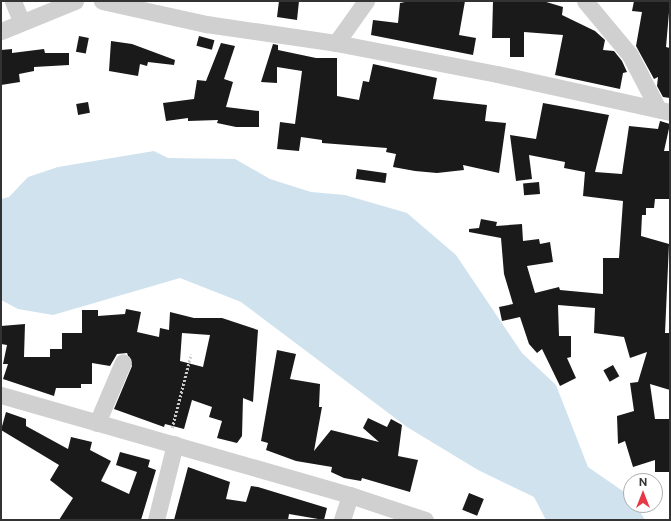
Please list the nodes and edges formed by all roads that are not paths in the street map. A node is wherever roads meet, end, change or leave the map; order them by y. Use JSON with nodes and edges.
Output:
{"nodes":[{"id":1,"x":13,"y":1,"type":"edge"},
{"id":2,"x":75,"y":1,"type":"edge"},
{"id":3,"x":102,"y":1,"type":"edge"},
{"id":4,"x":366,"y":1,"type":"edge"},
{"id":5,"x":585,"y":1,"type":"edge"},
{"id":6,"x":21,"y":21,"type":"junction"},
{"id":7,"x":1,"y":31,"type":"edge"},
{"id":8,"x":336,"y":43,"type":"junction"},
{"id":9,"x":664,"y":111,"type":"edge"},
{"id":10,"x":123,"y":362,"type":"dead end"},
{"id":11,"x":1,"y":395,"type":"edge"},
{"id":12,"x":97,"y":423,"type":"junction"},
{"id":13,"x":172,"y":443,"type":"junction"},
{"id":14,"x":350,"y":495,"type":"junction"},
{"id":15,"x":156,"y":520,"type":"edge"},
{"id":16,"x":342,"y":520,"type":"edge"},
{"id":17,"x":425,"y":520,"type":"edge"}],
"edges":[{"from":1,"to":6,"type":"street"},
{"from":2,"to":6,"type":"street"},
{"from":3,"to":8,"type":"street"},
{"from":4,"to":8,"type":"street"},
{"from":5,"to":9,"type":"street"},
{"from":6,"to":7,"type":"street"},
{"from":8,"to":9,"type":"street"},
{"from":10,"to":12,"type":"street"},
{"from":11,"to":12,"type":"street"},
{"from":12,"to":13,"type":"street"},
{"from":13,"to":14,"type":"street"},
{"from":13,"to":15,"type":"street"},
{"from":14,"to":16,"type":"street"},
{"from":14,"to":17,"type":"street"}]}
